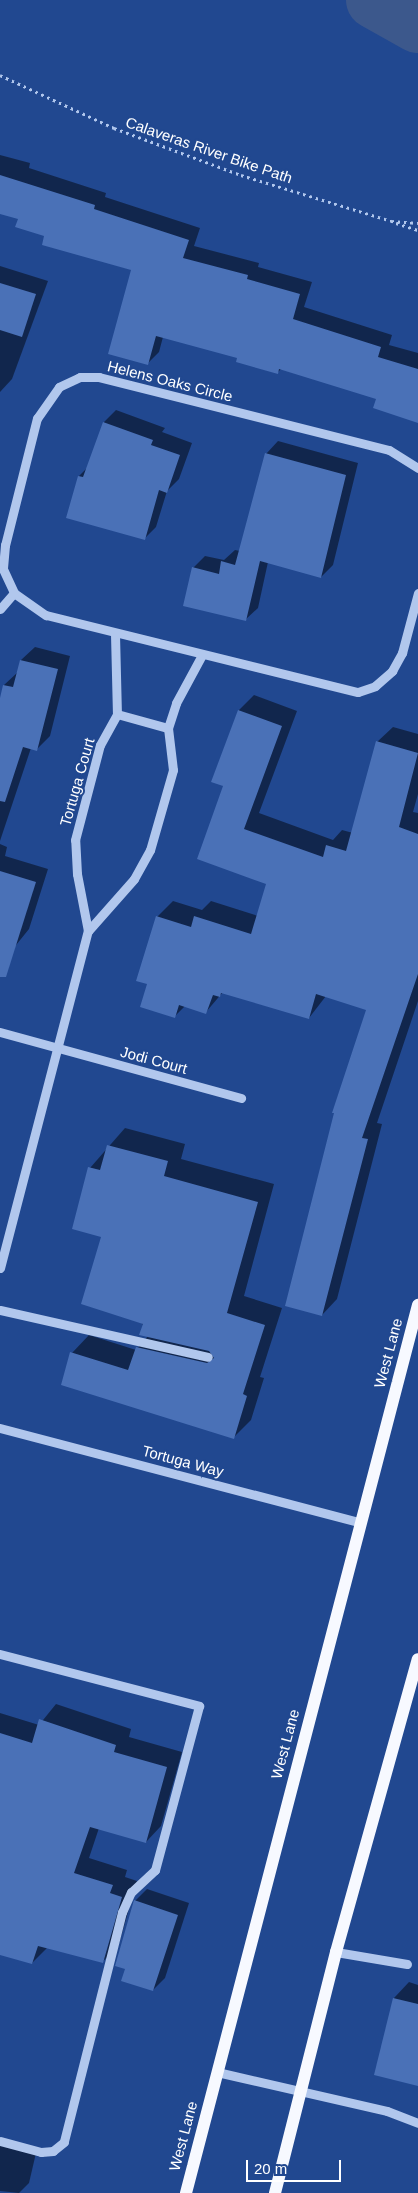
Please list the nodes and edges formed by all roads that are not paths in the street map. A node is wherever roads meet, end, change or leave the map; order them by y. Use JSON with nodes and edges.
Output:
{"nodes":[{"id":1,"x":418,"y":468,"type":"edge"},
{"id":2,"x":14,"y":593,"type":"junction"},
{"id":3,"x":418,"y":593,"type":"edge"},
{"id":4,"x":0,"y":609,"type":"edge"},
{"id":5,"x":115,"y":634,"type":"junction"},
{"id":6,"x":202,"y":656,"type":"junction"},
{"id":7,"x":117,"y":714,"type":"junction"},
{"id":8,"x":168,"y":728,"type":"junction"},
{"id":9,"x":88,"y":930,"type":"junction"},
{"id":10,"x":0,"y":1032,"type":"edge"},
{"id":11,"x":59,"y":1048,"type":"junction"},
{"id":12,"x":241,"y":1098,"type":"dead end"},
{"id":13,"x":0,"y":1268,"type":"edge"},
{"id":14,"x":418,"y":1304,"type":"edge"},
{"id":15,"x":0,"y":1310,"type":"edge"},
{"id":16,"x":208,"y":1357,"type":"dead end"},
{"id":17,"x":0,"y":1428,"type":"edge"},
{"id":18,"x":359,"y":1522,"type":"junction"},
{"id":19,"x":0,"y":1654,"type":"edge"},
{"id":20,"x":418,"y":1659,"type":"edge"},
{"id":21,"x":336,"y":1952,"type":"junction"},
{"id":22,"x":407,"y":1964,"type":"dead end"},
{"id":23,"x":217,"y":2072,"type":"junction"},
{"id":24,"x":300,"y":2093,"type":"junction"},
{"id":25,"x":418,"y":2123,"type":"edge"},
{"id":26,"x":0,"y":2141,"type":"edge"},
{"id":27,"x":186,"y":2193,"type":"edge"},
{"id":28,"x":274,"y":2193,"type":"edge"}],
"edges":[{"from":1,"to":2,"type":"street","name":"Helens Oaks Circle"},
{"from":2,"to":4,"type":"street"},
{"from":2,"to":5,"type":"street"},
{"from":3,"to":6,"type":"street"},
{"from":5,"to":6,"type":"street"},
{"from":5,"to":7,"type":"street"},
{"from":6,"to":8,"type":"street"},
{"from":7,"to":8,"type":"street"},
{"from":7,"to":9,"type":"street","name":"Tortuga Court"},
{"from":8,"to":9,"type":"street","name":"Tortuga Court"},
{"from":9,"to":11,"type":"street","name":"Tortuga Court"},
{"from":10,"to":11,"type":"street","name":"Jodi Court"},
{"from":11,"to":12,"type":"street","name":"Jodi Court"},
{"from":11,"to":13,"type":"street","name":"Tortuga Court"},
{"from":14,"to":18,"type":"main road","name":"West Lane"},
{"from":15,"to":16,"type":"street"},
{"from":17,"to":18,"type":"street","name":"Tortuga Way"},
{"from":18,"to":23,"type":"main road","name":"West Lane"},
{"from":19,"to":26,"type":"street"},
{"from":20,"to":21,"type":"main road"},
{"from":21,"to":22,"type":"street"},
{"from":21,"to":24,"type":"main road"},
{"from":23,"to":24,"type":"street"},
{"from":23,"to":27,"type":"main road","name":"West Lane"},
{"from":24,"to":25,"type":"street"},
{"from":24,"to":28,"type":"main road"}]}
